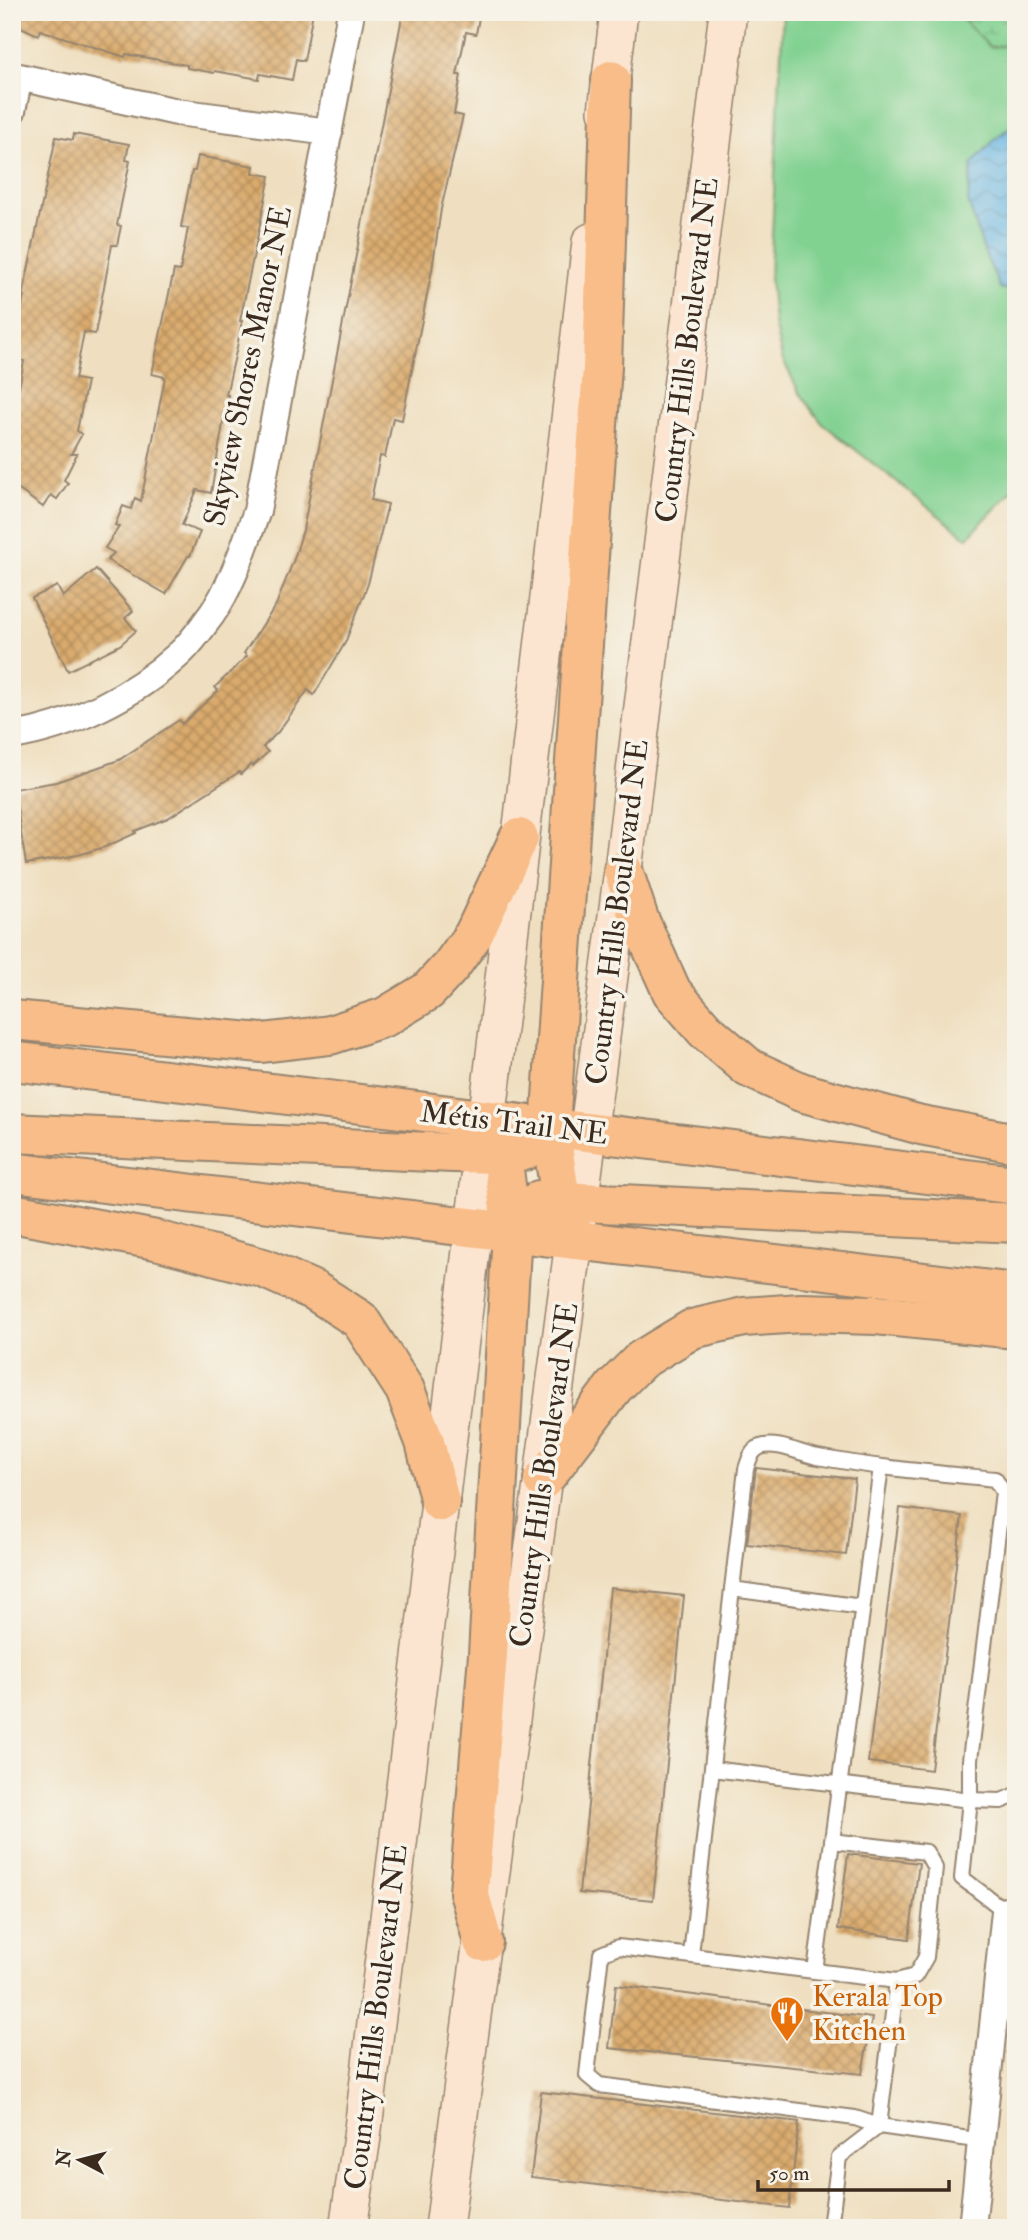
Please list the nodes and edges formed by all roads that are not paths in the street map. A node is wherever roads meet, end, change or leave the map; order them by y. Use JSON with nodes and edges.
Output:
{"nodes":[{"id":1,"x":351,"y":12,"type":"edge"},
{"id":2,"x":619,"y":12,"type":"edge"},
{"id":3,"x":729,"y":12,"type":"edge"},
{"id":4,"x":16,"y":76,"type":"edge"},
{"id":5,"x":611,"y":80,"type":"junction"},
{"id":6,"x":12,"y":111,"type":"edge"},
{"id":7,"x":329,"y":132,"type":"junction"},
{"id":8,"x":12,"y":736,"type":"edge"},
{"id":9,"x":519,"y":838,"type":"junction"},
{"id":10,"x":623,"y":870,"type":"junction"},
{"id":11,"x":12,"y":1020,"type":"edge"},
{"id":12,"x":12,"y":1061,"type":"edge"},
{"id":13,"x":590,"y":1132,"type":"junction"},
{"id":14,"x":12,"y":1133,"type":"edge"},
{"id":15,"x":551,"y":1137,"type":"junction"},
{"id":16,"x":490,"y":1143,"type":"junction"},
{"id":17,"x":1016,"y":1143,"type":"edge"},
{"id":18,"x":12,"y":1172,"type":"edge"},
{"id":19,"x":1016,"y":1185,"type":"edge"},
{"id":20,"x":570,"y":1201,"type":"junction"},
{"id":21,"x":12,"y":1213,"type":"edge"},
{"id":22,"x":510,"y":1219,"type":"junction"},
{"id":23,"x":1016,"y":1223,"type":"edge"},
{"id":24,"x":473,"y":1228,"type":"junction"},
{"id":25,"x":575,"y":1239,"type":"junction"},
{"id":26,"x":1016,"y":1293,"type":"edge"},
{"id":27,"x":1016,"y":1329,"type":"edge"},
{"id":28,"x":881,"y":1467,"type":"junction"},
{"id":29,"x":543,"y":1480,"type":"junction"},
{"id":30,"x":440,"y":1502,"type":"junction"},
{"id":31,"x":732,"y":1589,"type":"junction"},
{"id":32,"x":862,"y":1607,"type":"junction"},
{"id":33,"x":712,"y":1769,"type":"junction"},
{"id":34,"x":839,"y":1784,"type":"junction"},
{"id":35,"x":1016,"y":1795,"type":"edge"},
{"id":36,"x":970,"y":1800,"type":"junction"},
{"id":37,"x":832,"y":1841,"type":"junction"},
{"id":38,"x":1010,"y":1911,"type":"edge"},
{"id":39,"x":483,"y":1942,"type":"junction"},
{"id":40,"x":691,"y":1955,"type":"junction"},
{"id":41,"x":815,"y":1971,"type":"junction"},
{"id":42,"x":897,"y":1981,"type":"junction"},
{"id":43,"x":879,"y":2126,"type":"junction"},
{"id":44,"x":983,"y":2141,"type":"junction"},
{"id":45,"x":348,"y":2228,"type":"edge"},
{"id":46,"x":444,"y":2228,"type":"edge"},
{"id":47,"x":830,"y":2228,"type":"edge"},
{"id":48,"x":972,"y":2228,"type":"edge"}],
"edges":[{"from":1,"to":7,"type":"street","name":"Skyview Shores Manor NE"},
{"from":2,"to":5,"type":"main road","name":"Country Hills Boulevard NE"},
{"from":3,"to":10,"type":"main road","name":"Country Hills Boulevard NE"},
{"from":4,"to":6,"type":"street"},
{"from":4,"to":7,"type":"street"},
{"from":5,"to":9,"type":"main road","name":"Country Hills Boulevard NE"},
{"from":5,"to":15,"type":"main road"},
{"from":7,"to":8,"type":"street","name":"Skyview Shores Manor NE"},
{"from":9,"to":11,"type":"main road"},
{"from":9,"to":16,"type":"main road","name":"Country Hills Boulevard NE"},
{"from":10,"to":13,"type":"main road","name":"Country Hills Boulevard NE"},
{"from":10,"to":17,"type":"main road"},
{"from":12,"to":16,"type":"main road","name":"Métis Trail NE"},
{"from":13,"to":15,"type":"main road"},
{"from":13,"to":19,"type":"main road","name":"Métis Trail NE"},
{"from":13,"to":20,"type":"main road","name":"Country Hills Boulevard NE"},
{"from":14,"to":16,"type":"main road"},
{"from":15,"to":16,"type":"main road"},
{"from":15,"to":20,"type":"main road"},
{"from":16,"to":22,"type":"main road"},
{"from":16,"to":24,"type":"main road","name":"Country Hills Boulevard NE"},
{"from":18,"to":24,"type":"main road"},
{"from":20,"to":22,"type":"main road"},
{"from":20,"to":23,"type":"main road"},
{"from":20,"to":25,"type":"main road"},
{"from":21,"to":30,"type":"main road"},
{"from":22,"to":24,"type":"main road"},
{"from":22,"to":25,"type":"main road"},
{"from":22,"to":39,"type":"main road"},
{"from":24,"to":30,"type":"main road","name":"Country Hills Boulevard NE"},
{"from":25,"to":26,"type":"main road"},
{"from":25,"to":29,"type":"main road","name":"Country Hills Boulevard NE"},
{"from":27,"to":29,"type":"main road"},
{"from":28,"to":31,"type":"lane"},
{"from":28,"to":32,"type":"lane"},
{"from":28,"to":36,"type":"lane"},
{"from":29,"to":39,"type":"main road","name":"Country Hills Boulevard NE"},
{"from":30,"to":45,"type":"main road","name":"Country Hills Boulevard NE"},
{"from":31,"to":32,"type":"lane"},
{"from":31,"to":33,"type":"lane"},
{"from":32,"to":34,"type":"lane"},
{"from":33,"to":34,"type":"lane"},
{"from":33,"to":40,"type":"lane"},
{"from":34,"to":36,"type":"lane"},
{"from":34,"to":37,"type":"lane"},
{"from":35,"to":36,"type":"lane"},
{"from":36,"to":38,"type":"lane"},
{"from":37,"to":41,"type":"lane"},
{"from":37,"to":42,"type":"lane"},
{"from":38,"to":44,"type":"street"},
{"from":39,"to":46,"type":"main road","name":"Country Hills Boulevard NE"},
{"from":40,"to":41,"type":"lane"},
{"from":40,"to":43,"type":"lane"},
{"from":41,"to":42,"type":"lane"},
{"from":42,"to":43,"type":"lane"},
{"from":43,"to":44,"type":"lane"},
{"from":43,"to":47,"type":"lane"},
{"from":44,"to":48,"type":"street"}]}
